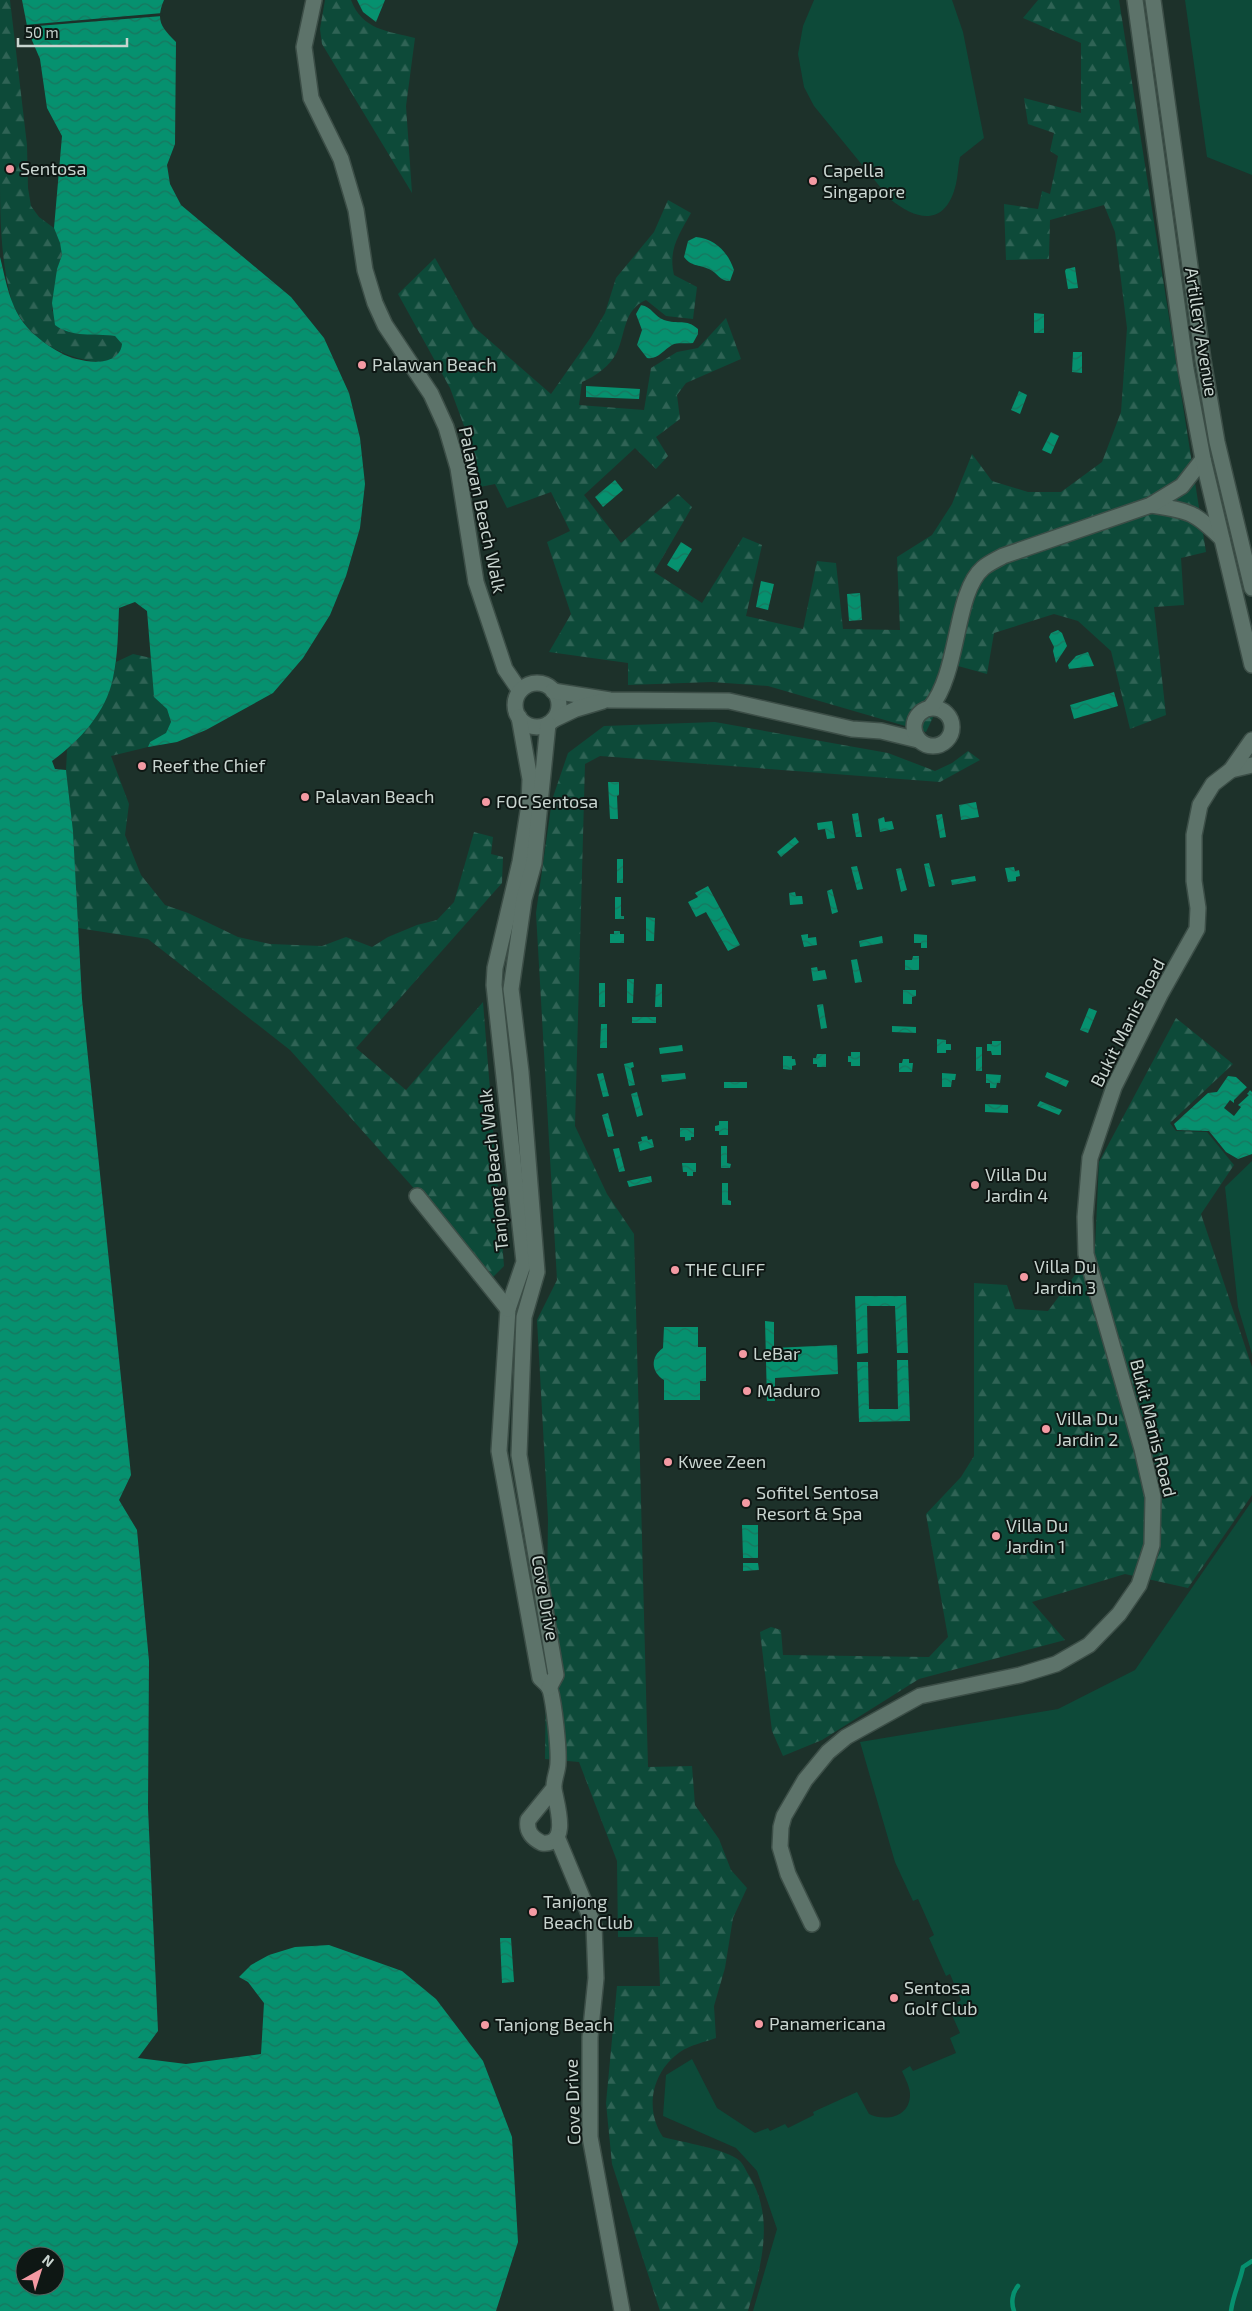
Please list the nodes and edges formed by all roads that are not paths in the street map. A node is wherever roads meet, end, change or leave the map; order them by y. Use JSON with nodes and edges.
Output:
{"nodes":[{"id":1,"x":314,"y":0,"type":"edge"},
{"id":2,"x":1135,"y":0,"type":"edge"},
{"id":3,"x":1153,"y":0,"type":"edge"},
{"id":4,"x":1204,"y":459,"type":"junction"},
{"id":5,"x":1151,"y":504,"type":"junction"},
{"id":6,"x":1222,"y":540,"type":"junction"},
{"id":7,"x":1252,"y":588,"type":"edge"},
{"id":8,"x":1252,"y":666,"type":"edge"},
{"id":9,"x":944,"y":686,"type":"junction"},
{"id":10,"x":520,"y":691,"type":"junction"},
{"id":11,"x":553,"y":691,"type":"junction"},
{"id":12,"x":610,"y":700,"type":"junction"},
{"id":13,"x":930,"y":708,"type":"junction"},
{"id":14,"x":947,"y":714,"type":"junction"},
{"id":15,"x":519,"y":718,"type":"junction"},
{"id":16,"x":916,"y":719,"type":"junction"},
{"id":17,"x":551,"y":722,"type":"junction"},
{"id":18,"x":882,"y":731,"type":"junction"},
{"id":19,"x":918,"y":740,"type":"junction"},
{"id":20,"x":1252,"y":740,"type":"edge"},
{"id":21,"x":1252,"y":765,"type":"edge"},
{"id":22,"x":1231,"y":770,"type":"junction"},
{"id":23,"x":531,"y":874,"type":"junction"},
{"id":24,"x":511,"y":894,"type":"junction"},
{"id":25,"x":417,"y":1196,"type":"dead end"},
{"id":26,"x":508,"y":1309,"type":"junction"},
{"id":27,"x":528,"y":1508,"type":"junction"},
{"id":28,"x":511,"y":1512,"type":"junction"},
{"id":29,"x":533,"y":1536,"type":"joint"},
{"id":30,"x":549,"y":1688,"type":"junction"},
{"id":31,"x":554,"y":1788,"type":"junction"},
{"id":32,"x":557,"y":1837,"type":"junction"},
{"id":33,"x":812,"y":1924,"type":"dead end"},
{"id":34,"x":622,"y":2311,"type":"edge"}],
"edges":[{"from":1,"to":10,"type":"street","name":"Palawan Beach Walk"},
{"from":2,"to":4,"type":"street","name":"Artillery Avenue"},
{"from":3,"to":7,"type":"street","name":"Artillery Avenue"},
{"from":4,"to":5,"type":"street"},
{"from":4,"to":6,"type":"street","name":"Artillery Avenue"},
{"from":5,"to":6,"type":"street"},
{"from":5,"to":9,"type":"street"},
{"from":6,"to":8,"type":"street","name":"Artillery Avenue"},
{"from":9,"to":13,"type":"street"},
{"from":9,"to":14,"type":"street"},
{"from":10,"to":11,"type":"street"},
{"from":10,"to":15,"type":"street"},
{"from":11,"to":12,"type":"street"},
{"from":11,"to":17,"type":"street"},
{"from":12,"to":17,"type":"street"},
{"from":12,"to":18,"type":"street"},
{"from":13,"to":14,"type":"street"},
{"from":13,"to":16,"type":"street"},
{"from":14,"to":19,"type":"street"},
{"from":15,"to":17,"type":"street"},
{"from":15,"to":24,"type":"street","name":"Tanjong Beach Walk"},
{"from":16,"to":18,"type":"street"},
{"from":16,"to":19,"type":"street"},
{"from":17,"to":23,"type":"street","name":"Tanjong Beach Walk"},
{"from":18,"to":19,"type":"street"},
{"from":20,"to":22,"type":"street"},
{"from":21,"to":22,"type":"street"},
{"from":22,"to":33,"type":"street","name":"Bukit Manis Road"},
{"from":23,"to":24,"type":"street"},
{"from":23,"to":27,"type":"street","name":"Tanjong Beach Walk"},
{"from":24,"to":26,"type":"street","name":"Tanjong Beach Walk"},
{"from":25,"to":26,"type":"street"},
{"from":26,"to":28,"type":"street","name":"Tanjong Beach Walk"},
{"from":27,"to":28,"type":"street"},
{"from":27,"to":29,"type":"street","name":"Tanjong Beach Walk"},
{"from":28,"to":30,"type":"street","name":"Cove Drive"},
{"from":29,"to":30,"type":"street","name":"Cove Drive"},
{"from":30,"to":31,"type":"street","name":"Cove Drive"},
{"from":31,"to":32,"type":"street","name":"Cove Drive"},
{"from":31,"to":32,"type":"street"},
{"from":32,"to":34,"type":"street","name":"Cove Drive"}]}
